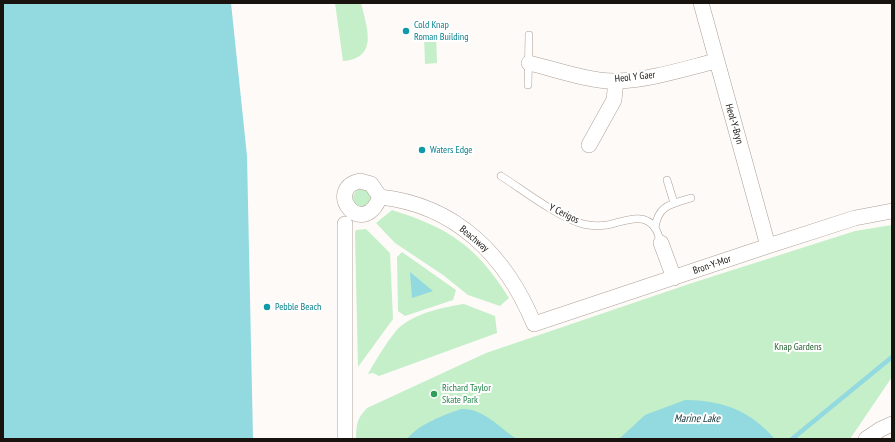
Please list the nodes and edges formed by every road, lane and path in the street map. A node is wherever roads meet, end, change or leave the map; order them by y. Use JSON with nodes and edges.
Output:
{"nodes":[{"id":1,"x":701,"y":3,"type":"edge"},
{"id":2,"x":529,"y":35,"type":"dead end"},
{"id":3,"x":716,"y":61,"type":"junction"},
{"id":4,"x":529,"y":63,"type":"junction"},
{"id":5,"x":616,"y":81,"type":"junction"},
{"id":6,"x":528,"y":85,"type":"dead end"},
{"id":7,"x":589,"y":145,"type":"dead end"},
{"id":8,"x":501,"y":176,"type":"dead end"},
{"id":9,"x":667,"y":180,"type":"dead end"},
{"id":10,"x":380,"y":197,"type":"dead end"},
{"id":11,"x":691,"y":198,"type":"dead end"},
{"id":12,"x":674,"y":203,"type":"junction"},
{"id":13,"x":892,"y":211,"type":"edge"},
{"id":14,"x":345,"y":224,"type":"dead end"},
{"id":15,"x":655,"y":228,"type":"junction"},
{"id":16,"x":661,"y":243,"type":"joint"},
{"id":17,"x":768,"y":246,"type":"junction"},
{"id":18,"x":674,"y":278,"type":"junction"},
{"id":19,"x":534,"y":324,"type":"joint"},
{"id":20,"x":892,"y":424,"type":"edge"},
{"id":21,"x":345,"y":439,"type":"edge"},
{"id":22,"x":866,"y":439,"type":"edge"}],
"edges":[{"from":1,"to":3,"type":"street","name":"Heol-Y-Bryn"},
{"from":2,"to":4,"type":"lane"},
{"from":3,"to":5,"type":"street","name":"Heol Y Gaer"},
{"from":3,"to":17,"type":"street","name":"Heol-Y-Bryn"},
{"from":4,"to":5,"type":"street","name":"Heol Y Gaer"},
{"from":4,"to":6,"type":"lane"},
{"from":5,"to":7,"type":"street"},
{"from":8,"to":15,"type":"lane","name":"Y Cerigos"},
{"from":9,"to":12,"type":"lane"},
{"from":10,"to":19,"type":"street","name":"Beachway"},
{"from":11,"to":12,"type":"lane"},
{"from":12,"to":15,"type":"lane"},
{"from":13,"to":17,"type":"street","name":"Bron-Y-Mor"},
{"from":14,"to":21,"type":"street"},
{"from":15,"to":16,"type":"lane"},
{"from":16,"to":18,"type":"street"},
{"from":17,"to":18,"type":"street","name":"Bron-Y-Mor"},
{"from":18,"to":19,"type":"street","name":"Bron-Y-Mor"},
{"from":20,"to":22,"type":"street"}]}
